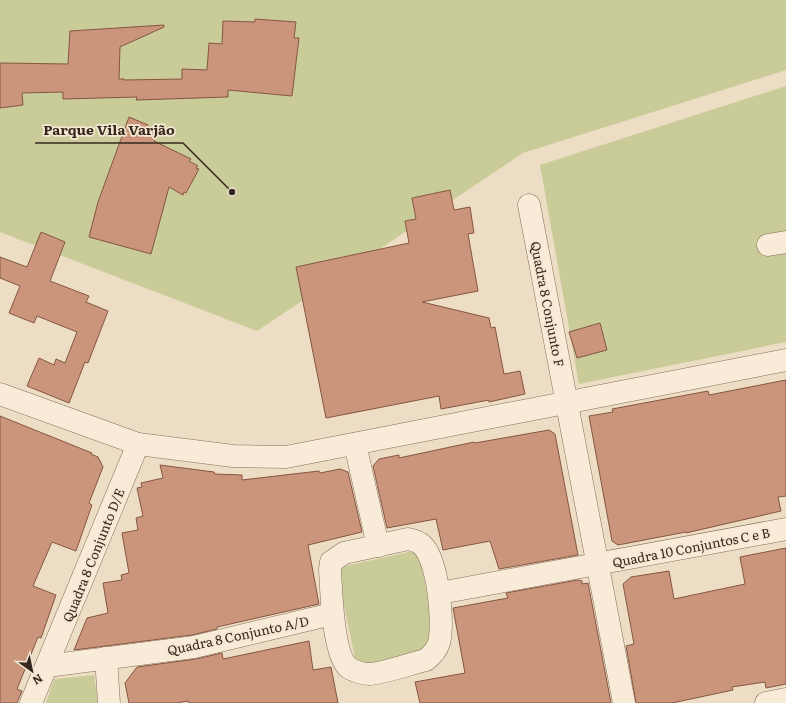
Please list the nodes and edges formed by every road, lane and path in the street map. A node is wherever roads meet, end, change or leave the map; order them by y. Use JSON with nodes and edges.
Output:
{"nodes":[{"id":1,"x":529,"y":205,"type":"dead end"},
{"id":2,"x":786,"y":360,"type":"edge"},
{"id":3,"x":0,"y":394,"type":"edge"},
{"id":4,"x":567,"y":404,"type":"junction"},
{"id":5,"x":138,"y":444,"type":"junction"},
{"id":6,"x":355,"y":444,"type":"junction"},
{"id":7,"x":786,"y":529,"type":"edge"},
{"id":8,"x":378,"y":546,"type":"junction"},
{"id":9,"x":596,"y":566,"type":"junction"},
{"id":10,"x":440,"y":593,"type":"junction"},
{"id":11,"x":332,"y":614,"type":"junction"},
{"id":12,"x":106,"y":658,"type":"junction"},
{"id":13,"x":47,"y":666,"type":"junction"},
{"id":14,"x":786,"y":699,"type":"edge"},
{"id":15,"x":31,"y":703,"type":"edge"},
{"id":16,"x":109,"y":703,"type":"edge"},
{"id":17,"x":624,"y":703,"type":"edge"},
{"id":18,"x":766,"y":703,"type":"edge"}],
"edges":[{"from":1,"to":4,"type":"street","name":"Quadra 8 Conjunto F"},
{"from":2,"to":4,"type":"street"},
{"from":3,"to":5,"type":"street"},
{"from":4,"to":6,"type":"street"},
{"from":4,"to":9,"type":"street","name":"Quadra 8 Conjunto F"},
{"from":5,"to":6,"type":"street"},
{"from":5,"to":13,"type":"street","name":"Quadra 8 Conjunto D/E"},
{"from":6,"to":8,"type":"street"},
{"from":7,"to":9,"type":"street","name":"Quadra 10 Conjuntos C e B"},
{"from":8,"to":10,"type":"street"},
{"from":8,"to":11,"type":"street"},
{"from":9,"to":10,"type":"street","name":"Quadra 10 Conjuntos C e B"},
{"from":9,"to":17,"type":"street","name":"Quadra 8 Conjunto F"},
{"from":10,"to":11,"type":"street"},
{"from":11,"to":12,"type":"street","name":"Quadra 8 Conjunto A/D"},
{"from":12,"to":13,"type":"street","name":"Quadra 8 Conjunto A/D"},
{"from":12,"to":16,"type":"street"},
{"from":13,"to":15,"type":"street","name":"Quadra 8 Conjunto D/E"},
{"from":14,"to":18,"type":"street"}]}
